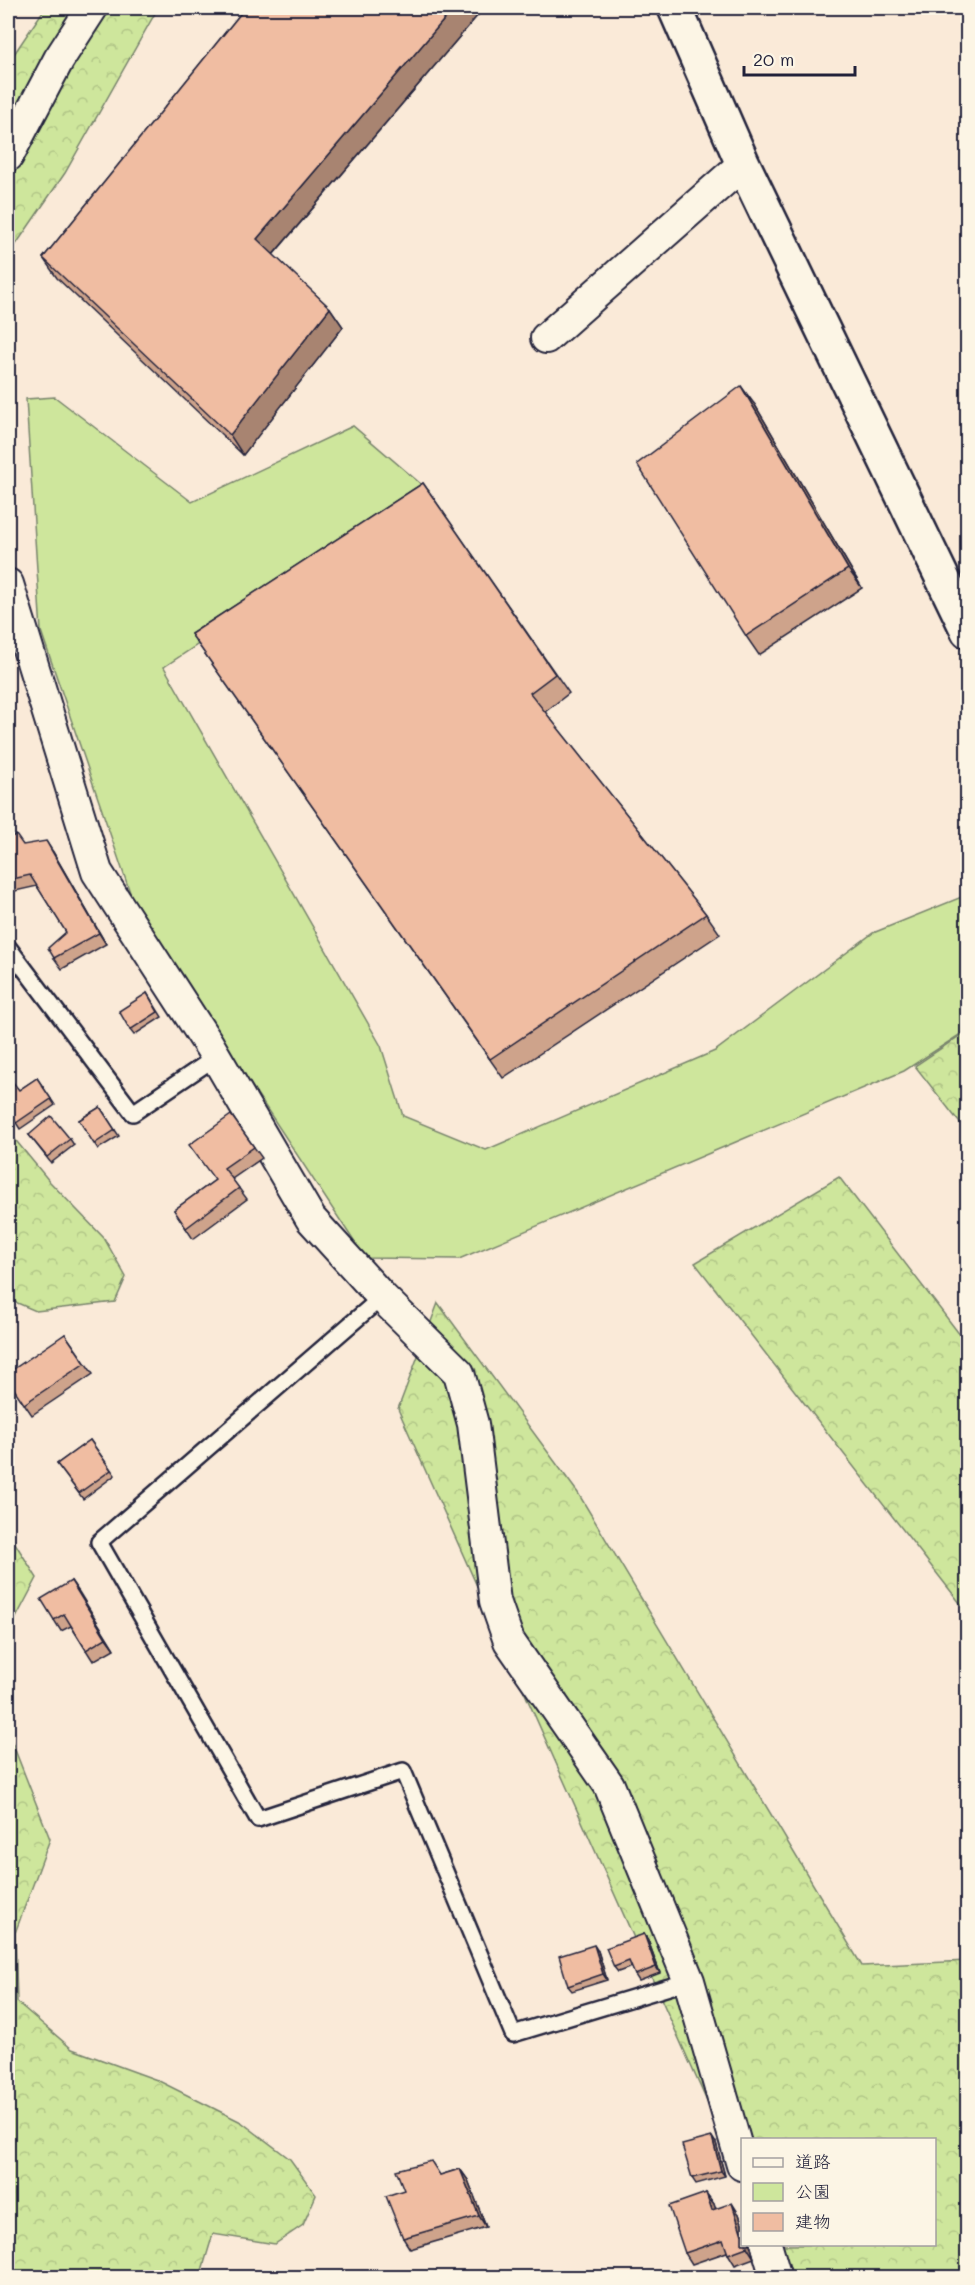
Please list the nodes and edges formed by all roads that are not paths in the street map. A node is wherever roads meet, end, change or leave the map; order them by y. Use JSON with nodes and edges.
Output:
{"nodes":[{"id":1,"x":92,"y":8,"type":"edge"},
{"id":2,"x":675,"y":8,"type":"edge"},
{"id":3,"x":8,"y":156,"type":"edge"},
{"id":4,"x":743,"y":164,"type":"junction"},
{"id":5,"x":546,"y":338,"type":"dead end"},
{"id":6,"x":8,"y":584,"type":"edge"},
{"id":7,"x":968,"y":631,"type":"edge"},
{"id":8,"x":8,"y":947,"type":"edge"},
{"id":9,"x":216,"y":1057,"type":"junction"},
{"id":10,"x":382,"y":1297,"type":"junction"},
{"id":11,"x":688,"y":1981,"type":"junction"},
{"id":12,"x":741,"y":2162,"type":"edge"},
{"id":13,"x":767,"y":2246,"type":"edge"},
{"id":14,"x":776,"y":2277,"type":"edge"}],
"edges":[{"from":1,"to":3,"type":"street"},
{"from":2,"to":4,"type":"street"},
{"from":4,"to":5,"type":"street"},
{"from":4,"to":7,"type":"street"},
{"from":6,"to":9,"type":"street"},
{"from":8,"to":9,"type":"lane"},
{"from":9,"to":10,"type":"street"},
{"from":10,"to":11,"type":"street"},
{"from":10,"to":11,"type":"lane"},
{"from":11,"to":12,"type":"street"},
{"from":13,"to":14,"type":"street"}]}
